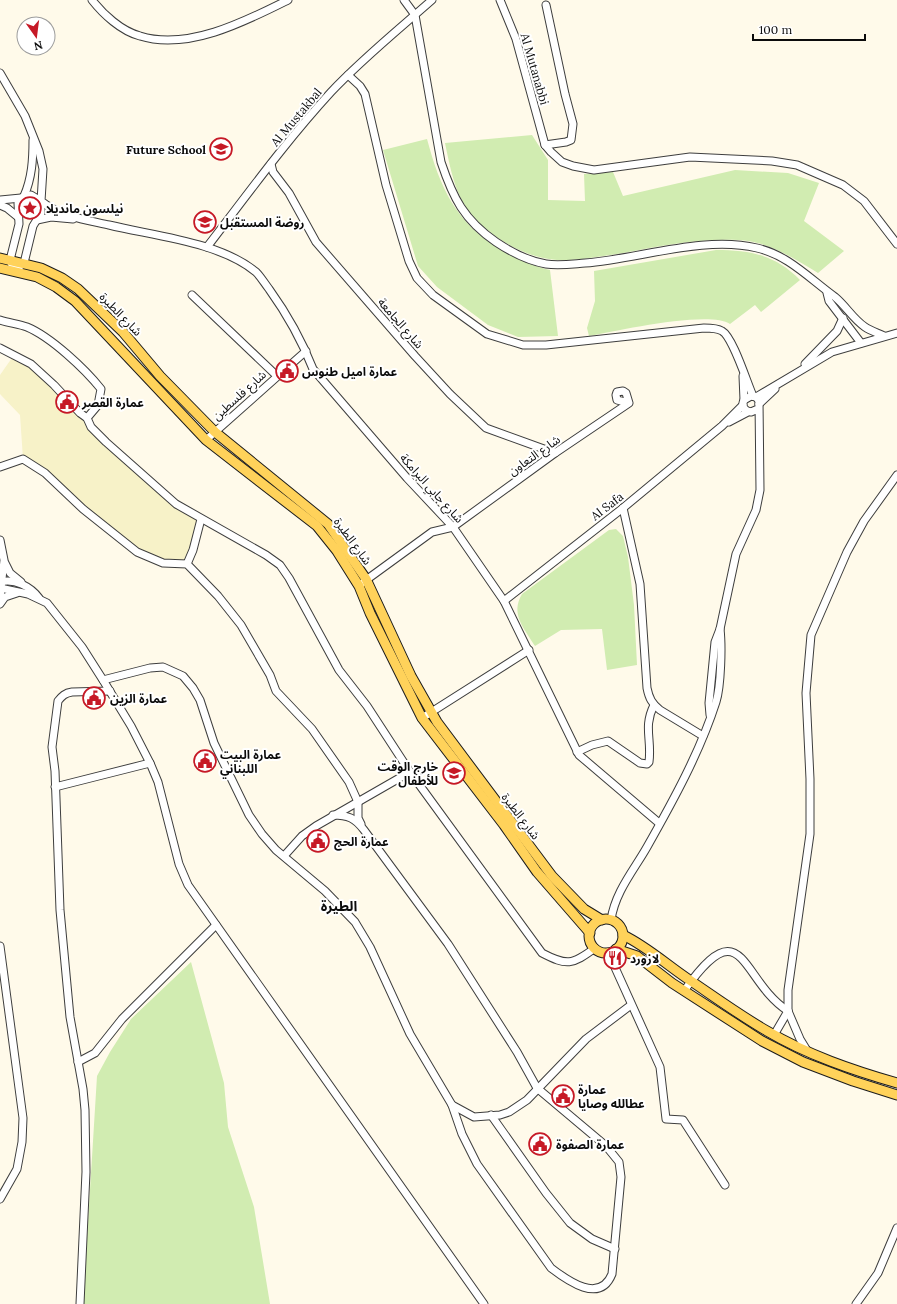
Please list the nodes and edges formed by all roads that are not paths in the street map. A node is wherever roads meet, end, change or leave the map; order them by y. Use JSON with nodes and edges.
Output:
{"nodes":[{"id":1,"x":92,"y":0,"type":"edge"},
{"id":2,"x":288,"y":0,"type":"edge"},
{"id":3,"x":404,"y":0,"type":"edge"},
{"id":4,"x":432,"y":0,"type":"edge"},
{"id":5,"x":500,"y":0,"type":"edge"},
{"id":6,"x":546,"y":6,"type":"dead end"},
{"id":7,"x":415,"y":15,"type":"junction"},
{"id":8,"x":0,"y":73,"type":"edge"},
{"id":9,"x":348,"y":75,"type":"junction"},
{"id":10,"x":32,"y":135,"type":"junction"},
{"id":11,"x":545,"y":145,"type":"junction"},
{"id":12,"x":271,"y":164,"type":"junction"},
{"id":13,"x":23,"y":197,"type":"junction"},
{"id":14,"x":0,"y":200,"type":"edge"},
{"id":15,"x":41,"y":201,"type":"junction"},
{"id":16,"x":0,"y":205,"type":"edge"},
{"id":17,"x":18,"y":217,"type":"junction"},
{"id":18,"x":37,"y":220,"type":"junction"},
{"id":19,"x":87,"y":220,"type":"junction"},
{"id":20,"x":897,"y":244,"type":"edge"},
{"id":21,"x":207,"y":247,"type":"junction"},
{"id":22,"x":0,"y":258,"type":"edge"},
{"id":23,"x":10,"y":260,"type":"junction"},
{"id":24,"x":24,"y":264,"type":"junction"},
{"id":25,"x":0,"y":268,"type":"edge"},
{"id":26,"x":14,"y":271,"type":"junction"},
{"id":27,"x":827,"y":293,"type":"junction"},
{"id":28,"x":192,"y":295,"type":"dead end"},
{"id":29,"x":843,"y":318,"type":"junction"},
{"id":30,"x":0,"y":320,"type":"edge"},
{"id":31,"x":897,"y":333,"type":"edge"},
{"id":32,"x":884,"y":336,"type":"junction"},
{"id":33,"x":861,"y":342,"type":"junction"},
{"id":34,"x":0,"y":348,"type":"edge"},
{"id":35,"x":306,"y":351,"type":"junction"},
{"id":36,"x":743,"y":372,"type":"junction"},
{"id":37,"x":797,"y":372,"type":"junction"},
{"id":38,"x":277,"y":376,"type":"junction"},
{"id":39,"x":743,"y":402,"type":"junction"},
{"id":40,"x":757,"y":402,"type":"junction"},
{"id":41,"x":629,"y":403,"type":"dead end"},
{"id":42,"x":749,"y":412,"type":"junction"},
{"id":43,"x":87,"y":418,"type":"junction"},
{"id":44,"x":722,"y":426,"type":"junction"},
{"id":45,"x":216,"y":432,"type":"junction"},
{"id":46,"x":206,"y":440,"type":"junction"},
{"id":47,"x":760,"y":440,"type":"junction"},
{"id":48,"x":554,"y":453,"type":"junction"},
{"id":49,"x":0,"y":466,"type":"edge"},
{"id":50,"x":897,"y":475,"type":"edge"},
{"id":51,"x":623,"y":508,"type":"junction"},
{"id":52,"x":201,"y":519,"type":"junction"},
{"id":53,"x":453,"y":527,"type":"junction"},
{"id":54,"x":0,"y":540,"type":"edge"},
{"id":55,"x":4,"y":560,"type":"junction"},
{"id":56,"x":187,"y":564,"type":"junction"},
{"id":57,"x":363,"y":582,"type":"junction"},
{"id":58,"x":1,"y":585,"type":"edge"},
{"id":59,"x":28,"y":586,"type":"junction"},
{"id":60,"x":20,"y":592,"type":"junction"},
{"id":61,"x":0,"y":598,"type":"edge"},
{"id":62,"x":39,"y":598,"type":"junction"},
{"id":63,"x":504,"y":601,"type":"junction"},
{"id":64,"x":0,"y":604,"type":"edge"},
{"id":65,"x":529,"y":650,"type":"junction"},
{"id":66,"x":103,"y":680,"type":"junction"},
{"id":67,"x":110,"y":690,"type":"junction"},
{"id":68,"x":654,"y":706,"type":"junction"},
{"id":69,"x":431,"y":712,"type":"junction"},
{"id":70,"x":422,"y":718,"type":"junction"},
{"id":71,"x":704,"y":736,"type":"junction"},
{"id":72,"x":578,"y":752,"type":"junction"},
{"id":73,"x":150,"y":763,"type":"junction"},
{"id":74,"x":410,"y":772,"type":"junction"},
{"id":75,"x":55,"y":787,"type":"junction"},
{"id":76,"x":358,"y":802,"type":"junction"},
{"id":77,"x":334,"y":815,"type":"junction"},
{"id":78,"x":659,"y":823,"type":"junction"},
{"id":79,"x":364,"y":830,"type":"junction"},
{"id":80,"x":284,"y":856,"type":"junction"},
{"id":81,"x":606,"y":920,"type":"junction"},
{"id":82,"x":216,"y":925,"type":"junction"},
{"id":83,"x":590,"y":933,"type":"junction"},
{"id":84,"x":623,"y":935,"type":"junction"},
{"id":85,"x":0,"y":946,"type":"edge"},
{"id":86,"x":595,"y":948,"type":"junction"},
{"id":87,"x":612,"y":951,"type":"junction"},
{"id":88,"x":691,"y":981,"type":"junction"},
{"id":89,"x":684,"y":991,"type":"junction"},
{"id":90,"x":632,"y":1005,"type":"junction"},
{"id":91,"x":788,"y":1011,"type":"junction"},
{"id":92,"x":774,"y":1035,"type":"junction"},
{"id":93,"x":808,"y":1052,"type":"junction"},
{"id":94,"x":78,"y":1062,"type":"junction"},
{"id":95,"x":897,"y":1083,"type":"edge"},
{"id":96,"x":537,"y":1088,"type":"junction"},
{"id":97,"x":897,"y":1095,"type":"edge"},
{"id":98,"x":452,"y":1105,"type":"junction"},
{"id":99,"x":491,"y":1115,"type":"junction"},
{"id":100,"x":725,"y":1185,"type":"dead end"},
{"id":101,"x":0,"y":1199,"type":"edge"},
{"id":102,"x":897,"y":1228,"type":"edge"},
{"id":103,"x":615,"y":1249,"type":"junction"},
{"id":104,"x":80,"y":1304,"type":"edge"},
{"id":105,"x":484,"y":1304,"type":"edge"},
{"id":106,"x":856,"y":1304,"type":"edge"}],
"edges":[{"from":1,"to":2,"type":"street"},
{"from":3,"to":7,"type":"street"},
{"from":4,"to":7,"type":"street"},
{"from":5,"to":11,"type":"street","name":"Al Mutanabbi"},
{"from":6,"to":11,"type":"street"},
{"from":7,"to":9,"type":"street","name":"Al Mustakbal"},
{"from":7,"to":27,"type":"street"},
{"from":8,"to":10,"type":"street"},
{"from":9,"to":12,"type":"street","name":"Al Mustakbal"},
{"from":9,"to":36,"type":"street"},
{"from":10,"to":13,"type":"street"},
{"from":10,"to":15,"type":"street"},
{"from":11,"to":20,"type":"street"},
{"from":12,"to":21,"type":"street","name":"Al Mustakbal"},
{"from":12,"to":48,"type":"street","name":"شارع الجامعة"},
{"from":13,"to":14,"type":"street"},
{"from":13,"to":15,"type":"street"},
{"from":13,"to":17,"type":"street"},
{"from":15,"to":18,"type":"street"},
{"from":15,"to":19,"type":"street"},
{"from":16,"to":17,"type":"street"},
{"from":17,"to":23,"type":"street"},
{"from":18,"to":19,"type":"street"},
{"from":18,"to":24,"type":"street"},
{"from":19,"to":21,"type":"street","name":"شارع جابي البرامكة"},
{"from":21,"to":35,"type":"street","name":"شارع جابي البرامكة"},
{"from":22,"to":23,"type":"main road","name":"شارع الطيرة"},
{"from":23,"to":24,"type":"main road","name":"شارع الطيرة"},
{"from":23,"to":26,"type":"street"},
{"from":24,"to":26,"type":"street"},
{"from":24,"to":45,"type":"main road","name":"شارع الطيرة"},
{"from":25,"to":26,"type":"main road","name":"شارع الطيرة"},
{"from":26,"to":46,"type":"main road","name":"شارع الطيرة"},
{"from":27,"to":29,"type":"street"},
{"from":27,"to":32,"type":"street"},
{"from":28,"to":38,"type":"street"},
{"from":29,"to":33,"type":"street"},
{"from":29,"to":37,"type":"street"},
{"from":30,"to":43,"type":"street"},
{"from":31,"to":32,"type":"street"},
{"from":32,"to":33,"type":"street"},
{"from":33,"to":37,"type":"street"},
{"from":34,"to":43,"type":"street"},
{"from":35,"to":38,"type":"street","name":"شارع فلسطين"},
{"from":35,"to":53,"type":"street","name":"شارع جابي البرامكة"},
{"from":36,"to":39,"type":"street"},
{"from":36,"to":40,"type":"street"},
{"from":37,"to":40,"type":"street"},
{"from":38,"to":45,"type":"street","name":"شارع فلسطين"},
{"from":39,"to":40,"type":"street"},
{"from":39,"to":42,"type":"street"},
{"from":39,"to":44,"type":"street"},
{"from":40,"to":42,"type":"street"},
{"from":40,"to":47,"type":"street"},
{"from":41,"to":48,"type":"street","name":"شارع التعاون"},
{"from":42,"to":44,"type":"street"},
{"from":42,"to":47,"type":"street"},
{"from":43,"to":52,"type":"street"},
{"from":44,"to":51,"type":"street","name":"Al Safa"},
{"from":45,"to":46,"type":"street","name":"شارع فلسطين"},
{"from":45,"to":57,"type":"main road","name":"شارع الطيرة"},
{"from":46,"to":57,"type":"main road","name":"شارع الطيرة"},
{"from":47,"to":71,"type":"street"},
{"from":48,"to":53,"type":"street","name":"شارع التعاون"},
{"from":49,"to":56,"type":"street"},
{"from":50,"to":91,"type":"street"},
{"from":51,"to":63,"type":"street","name":"Al Safa"},
{"from":51,"to":68,"type":"street"},
{"from":52,"to":56,"type":"street"},
{"from":52,"to":74,"type":"street"},
{"from":53,"to":57,"type":"street"},
{"from":53,"to":63,"type":"street","name":"شارع جابي البرامكة"},
{"from":54,"to":55,"type":"street"},
{"from":55,"to":58,"type":"street"},
{"from":55,"to":59,"type":"street"},
{"from":56,"to":76,"type":"street"},
{"from":57,"to":69,"type":"main road","name":"شارع الطيرة"},
{"from":57,"to":70,"type":"main road","name":"شارع الطيرة"},
{"from":58,"to":59,"type":"street"},
{"from":58,"to":60,"type":"street"},
{"from":58,"to":61,"type":"street"},
{"from":59,"to":62,"type":"street"},
{"from":60,"to":62,"type":"street"},
{"from":60,"to":64,"type":"street"},
{"from":62,"to":66,"type":"street"},
{"from":63,"to":65,"type":"street","name":"شارع جابي البرامكة"},
{"from":65,"to":69,"type":"street"},
{"from":65,"to":72,"type":"street","name":"شارع جابي البرامكة"},
{"from":66,"to":67,"type":"street"},
{"from":66,"to":80,"type":"street"},
{"from":67,"to":73,"type":"street"},
{"from":67,"to":75,"type":"street"},
{"from":68,"to":71,"type":"street"},
{"from":68,"to":72,"type":"street"},
{"from":69,"to":70,"type":"street"},
{"from":69,"to":81,"type":"main road","name":"شارع الطيرة"},
{"from":70,"to":83,"type":"main road","name":"شارع الطيرة"},
{"from":71,"to":78,"type":"street"},
{"from":72,"to":78,"type":"street","name":"شارع جابي البرامكة"},
{"from":73,"to":75,"type":"street"},
{"from":73,"to":82,"type":"street"},
{"from":74,"to":76,"type":"street"},
{"from":74,"to":86,"type":"street"},
{"from":75,"to":94,"type":"street"},
{"from":76,"to":77,"type":"street"},
{"from":76,"to":79,"type":"street"},
{"from":77,"to":79,"type":"street"},
{"from":77,"to":80,"type":"street"},
{"from":78,"to":81,"type":"street"},
{"from":79,"to":96,"type":"street"},
{"from":80,"to":98,"type":"street"},
{"from":81,"to":83,"type":"main road"},
{"from":81,"to":84,"type":"main road"},
{"from":82,"to":94,"type":"street"},
{"from":82,"to":105,"type":"street"},
{"from":83,"to":86,"type":"main road"},
{"from":84,"to":87,"type":"main road"},
{"from":84,"to":88,"type":"main road"},
{"from":85,"to":101,"type":"street"},
{"from":86,"to":87,"type":"main road"},
{"from":87,"to":89,"type":"main road"},
{"from":87,"to":90,"type":"street"},
{"from":88,"to":89,"type":"street"},
{"from":88,"to":91,"type":"street"},
{"from":88,"to":92,"type":"main road"},
{"from":89,"to":97,"type":"main road"},
{"from":90,"to":96,"type":"street"},
{"from":90,"to":100,"type":"street"},
{"from":91,"to":92,"type":"street"},
{"from":91,"to":93,"type":"street"},
{"from":92,"to":93,"type":"main road"},
{"from":93,"to":95,"type":"main road"},
{"from":94,"to":104,"type":"street"},
{"from":96,"to":99,"type":"street"},
{"from":96,"to":103,"type":"street"},
{"from":98,"to":99,"type":"street"},
{"from":98,"to":103,"type":"street"},
{"from":99,"to":103,"type":"street"},
{"from":102,"to":106,"type":"street"}]}
